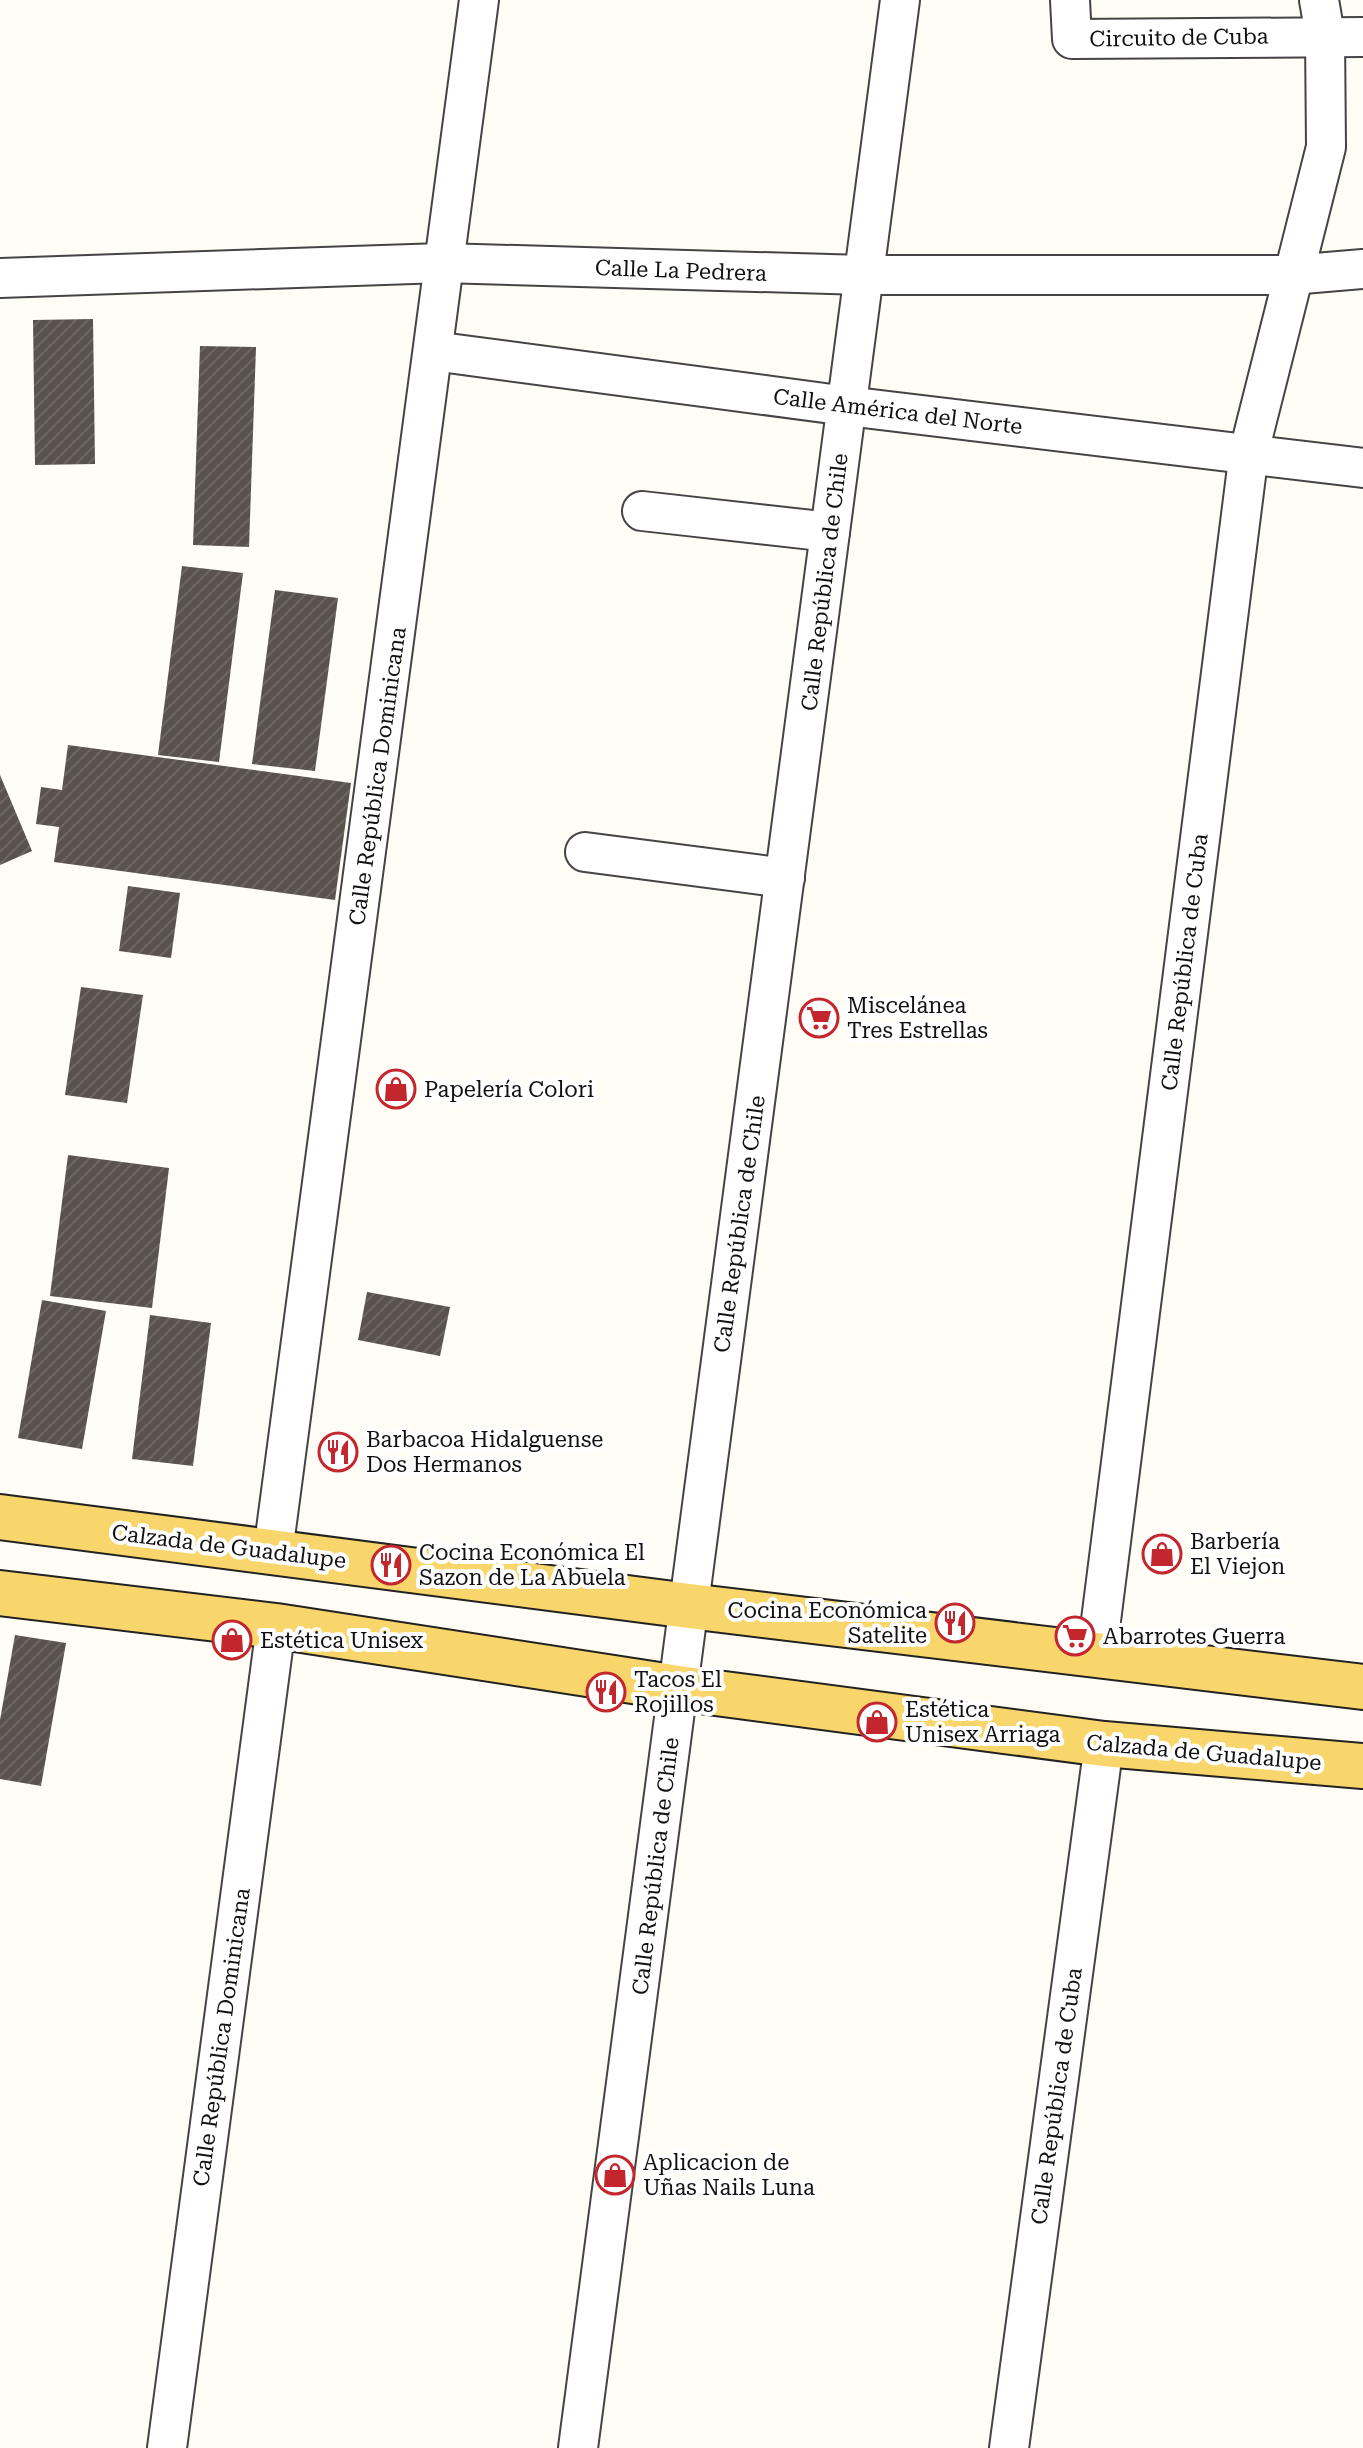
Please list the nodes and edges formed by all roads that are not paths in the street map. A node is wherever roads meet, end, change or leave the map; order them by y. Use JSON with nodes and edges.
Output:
{"nodes":[{"id":1,"x":479,"y":0,"type":"edge"},
{"id":2,"x":900,"y":0,"type":"edge"},
{"id":3,"x":1070,"y":0,"type":"edge"},
{"id":4,"x":1322,"y":17,"type":"edge"},
{"id":5,"x":1363,"y":37,"type":"edge"},
{"id":6,"x":442,"y":263,"type":"junction"},
{"id":7,"x":1363,"y":269,"type":"edge"},
{"id":8,"x":864,"y":275,"type":"junction"},
{"id":9,"x":1291,"y":275,"type":"junction"},
{"id":10,"x":0,"y":278,"type":"edge"},
{"id":11,"x":433,"y":351,"type":"junction"},
{"id":12,"x":847,"y":406,"type":"junction"},
{"id":13,"x":1249,"y":452,"type":"junction"},
{"id":14,"x":1363,"y":468,"type":"edge"},
{"id":15,"x":642,"y":511,"type":"dead end"},
{"id":16,"x":830,"y":532,"type":"junction"},
{"id":17,"x":585,"y":852,"type":"dead end"},
{"id":18,"x":785,"y":878,"type":"junction"},
{"id":19,"x":0,"y":1517,"type":"edge"},
{"id":20,"x":273,"y":1552,"type":"junction"},
{"id":21,"x":0,"y":1593,"type":"edge"},
{"id":22,"x":689,"y":1606,"type":"junction"},
{"id":23,"x":276,"y":1626,"type":"junction"},
{"id":24,"x":1097,"y":1652,"type":"junction"},
{"id":25,"x":1363,"y":1687,"type":"edge"},
{"id":26,"x":678,"y":1688,"type":"junction"},
{"id":27,"x":1104,"y":1744,"type":"junction"},
{"id":28,"x":1363,"y":1766,"type":"edge"},
{"id":29,"x":167,"y":2448,"type":"edge"},
{"id":30,"x":578,"y":2448,"type":"edge"},
{"id":31,"x":1009,"y":2448,"type":"edge"}],
"edges":[{"from":1,"to":6,"type":"street","name":"Calle República Dominicana"},
{"from":2,"to":8,"type":"street","name":"Calle República de Chile"},
{"from":3,"to":4,"type":"street","name":"Circuito de Cuba"},
{"from":4,"to":5,"type":"street","name":"Circuito de Cuba"},
{"from":4,"to":9,"type":"street"},
{"from":6,"to":8,"type":"street","name":"Calle La Pedrera"},
{"from":6,"to":10,"type":"street","name":"Calle La Pedrera"},
{"from":6,"to":11,"type":"street","name":"Calle República Dominicana"},
{"from":7,"to":9,"type":"street","name":"Calle La Pedrera"},
{"from":8,"to":9,"type":"street","name":"Calle La Pedrera"},
{"from":8,"to":12,"type":"street","name":"Calle República de Chile"},
{"from":9,"to":13,"type":"street","name":"Calle República de Cuba"},
{"from":11,"to":12,"type":"street","name":"Calle América del Norte"},
{"from":11,"to":20,"type":"street","name":"Calle República Dominicana"},
{"from":12,"to":13,"type":"street","name":"Calle América del Norte"},
{"from":12,"to":16,"type":"street","name":"Calle República de Chile"},
{"from":13,"to":14,"type":"street","name":"Calle América del Norte"},
{"from":13,"to":24,"type":"street","name":"Calle República de Cuba"},
{"from":15,"to":16,"type":"street"},
{"from":16,"to":18,"type":"street","name":"Calle República de Chile"},
{"from":17,"to":18,"type":"street"},
{"from":18,"to":22,"type":"street","name":"Calle República de Chile"},
{"from":19,"to":20,"type":"main road","name":"Calzada de Guadalupe"},
{"from":20,"to":22,"type":"main road","name":"Calzada de Guadalupe"},
{"from":21,"to":23,"type":"main road","name":"Calzada de Guadalupe"},
{"from":22,"to":24,"type":"main road","name":"Calzada de Guadalupe"},
{"from":22,"to":26,"type":"street","name":"Calle República de Chile"},
{"from":23,"to":26,"type":"main road","name":"Calzada de Guadalupe"},
{"from":23,"to":29,"type":"street","name":"Calle República Dominicana"},
{"from":24,"to":25,"type":"main road","name":"Calzada de Guadalupe"},
{"from":26,"to":27,"type":"main road","name":"Calzada de Guadalupe"},
{"from":26,"to":30,"type":"street","name":"Calle República de Chile"},
{"from":27,"to":28,"type":"main road","name":"Calzada de Guadalupe"},
{"from":27,"to":31,"type":"street","name":"Calle República de Cuba"}]}
